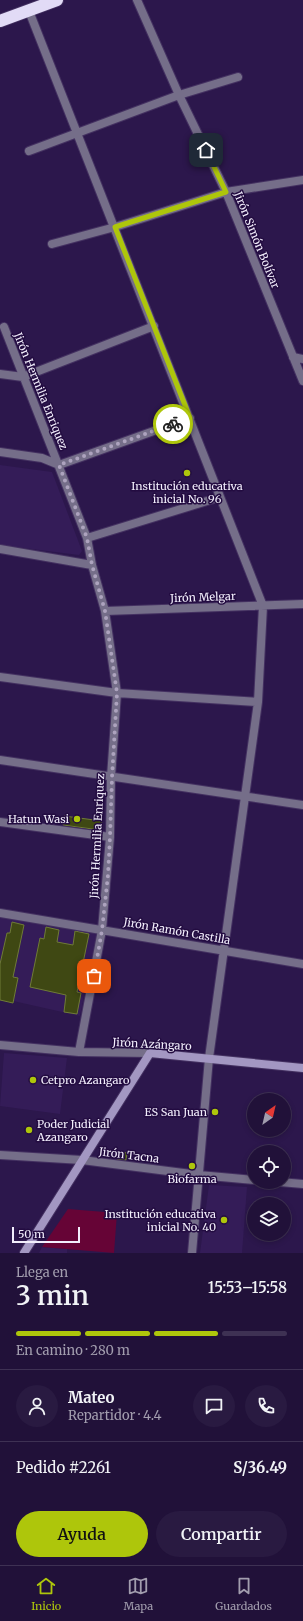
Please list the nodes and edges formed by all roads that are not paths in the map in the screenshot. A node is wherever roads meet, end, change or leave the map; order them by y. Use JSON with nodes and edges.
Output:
{"nodes":[{"id":1,"x":57,"y":0,"type":"edge"},
{"id":2,"x":138,"y":0,"type":"edge"},
{"id":3,"x":29,"y":11,"type":"junction"},
{"id":4,"x":0,"y":21,"type":"edge"},
{"id":5,"x":238,"y":77,"type":"dead end"},
{"id":6,"x":179,"y":95,"type":"junction"},
{"id":7,"x":77,"y":132,"type":"junction"},
{"id":8,"x":28,"y":151,"type":"dead end"},
{"id":9,"x":303,"y":180,"type":"edge"},
{"id":10,"x":226,"y":192,"type":"junction"},
{"id":11,"x":115,"y":227,"type":"junction"},
{"id":12,"x":52,"y":244,"type":"dead end"},
{"id":13,"x":154,"y":326,"type":"junction"},
{"id":14,"x":4,"y":327,"type":"dead end"},
{"id":15,"x":293,"y":357,"type":"junction"},
{"id":16,"x":303,"y":359,"type":"edge"},
{"id":17,"x":0,"y":374,"type":"edge"},
{"id":18,"x":23,"y":377,"type":"junction"},
{"id":19,"x":303,"y":381,"type":"edge"},
{"id":20,"x":190,"y":418,"type":"junction"},
{"id":21,"x":0,"y":452,"type":"edge"},
{"id":22,"x":59,"y":465,"type":"junction"},
{"id":23,"x":220,"y":497,"type":"junction"},
{"id":24,"x":87,"y":538,"type":"junction"},
{"id":25,"x":0,"y":549,"type":"edge"},
{"id":26,"x":92,"y":565,"type":"junction"},
{"id":27,"x":303,"y":604,"type":"edge"},
{"id":28,"x":263,"y":606,"type":"junction"},
{"id":29,"x":105,"y":611,"type":"junction"},
{"id":30,"x":0,"y":677,"type":"edge"},
{"id":31,"x":117,"y":693,"type":"junction"},
{"id":32,"x":258,"y":702,"type":"junction"},
{"id":33,"x":0,"y":760,"type":"edge"},
{"id":34,"x":112,"y":777,"type":"junction"},
{"id":35,"x":246,"y":797,"type":"junction"},
{"id":36,"x":303,"y":805,"type":"edge"},
{"id":37,"x":0,"y":822,"type":"edge"},
{"id":38,"x":110,"y":837,"type":"junction"},
{"id":39,"x":0,"y":913,"type":"edge"},
{"id":40,"x":102,"y":930,"type":"junction"},
{"id":41,"x":225,"y":951,"type":"junction"},
{"id":42,"x":303,"y":964,"type":"edge"},
{"id":43,"x":0,"y":1045,"type":"edge"},
{"id":44,"x":79,"y":1052,"type":"junction"},
{"id":45,"x":150,"y":1053,"type":"junction"},
{"id":46,"x":209,"y":1058,"type":"junction"},
{"id":47,"x":303,"y":1068,"type":"edge"},
{"id":48,"x":0,"y":1155,"type":"edge"},
{"id":49,"x":82,"y":1160,"type":"junction"},
{"id":50,"x":199,"y":1175,"type":"junction"},
{"id":51,"x":247,"y":1179,"type":"edge"},
{"id":52,"x":291,"y":1183,"type":"edge"},
{"id":53,"x":303,"y":1184,"type":"edge"},
{"id":54,"x":24,"y":1253,"type":"edge"},
{"id":55,"x":192,"y":1253,"type":"edge"}],
"edges":[{"from":1,"to":3,"type":"highway"},
{"from":2,"to":6,"type":"street","name":"Jirón Simón Bolívar"},
{"from":3,"to":4,"type":"highway"},
{"from":3,"to":7,"type":"street"},
{"from":5,"to":6,"type":"street"},
{"from":6,"to":7,"type":"street"},
{"from":6,"to":10,"type":"street","name":"Jirón Simón Bolívar"},
{"from":7,"to":8,"type":"street"},
{"from":7,"to":11,"type":"street"},
{"from":9,"to":10,"type":"street"},
{"from":10,"to":11,"type":"street"},
{"from":10,"to":15,"type":"street","name":"Jirón Simón Bolívar"},
{"from":11,"to":12,"type":"street"},
{"from":11,"to":13,"type":"street"},
{"from":13,"to":18,"type":"street"},
{"from":13,"to":20,"type":"street"},
{"from":14,"to":18,"type":"street","name":"Jirón Hermilia Enriquez"},
{"from":15,"to":16,"type":"street"},
{"from":15,"to":19,"type":"street","name":"Jirón Simón Bolívar"},
{"from":17,"to":18,"type":"street"},
{"from":18,"to":22,"type":"street","name":"Jirón Hermilia Enriquez"},
{"from":20,"to":22,"type":"street"},
{"from":20,"to":23,"type":"street"},
{"from":21,"to":22,"type":"street"},
{"from":22,"to":24,"type":"street","name":"Jirón Hermilia Enriquez"},
{"from":23,"to":24,"type":"street"},
{"from":23,"to":28,"type":"street"},
{"from":24,"to":26,"type":"street","name":"Jirón Hermilia Enriquez"},
{"from":25,"to":26,"type":"street"},
{"from":26,"to":29,"type":"street","name":"Jirón Hermilia Enriquez"},
{"from":27,"to":28,"type":"street","name":"Jirón Melgar"},
{"from":28,"to":29,"type":"street","name":"Jirón Melgar"},
{"from":28,"to":32,"type":"street"},
{"from":29,"to":31,"type":"street","name":"Jirón Hermilia Enriquez"},
{"from":30,"to":31,"type":"street"},
{"from":31,"to":32,"type":"street"},
{"from":31,"to":34,"type":"street","name":"Jirón Hermilia Enriquez"},
{"from":32,"to":35,"type":"street"},
{"from":33,"to":34,"type":"street"},
{"from":34,"to":35,"type":"street"},
{"from":34,"to":38,"type":"street","name":"Jirón Hermilia Enriquez"},
{"from":35,"to":36,"type":"street"},
{"from":35,"to":41,"type":"street"},
{"from":37,"to":38,"type":"street"},
{"from":38,"to":40,"type":"street","name":"Jirón Hermilia Enriquez"},
{"from":39,"to":40,"type":"street","name":"Jirón Ramón Castilla"},
{"from":40,"to":41,"type":"street","name":"Jirón Ramón Castilla"},
{"from":40,"to":44,"type":"street","name":"Jirón Hermilia Enriquez"},
{"from":41,"to":42,"type":"street","name":"Jirón Ramón Castilla"},
{"from":41,"to":46,"type":"street"},
{"from":43,"to":44,"type":"street","name":"Jirón Azángaro"},
{"from":44,"to":45,"type":"street","name":"Jirón Azángaro"},
{"from":45,"to":46,"type":"street","name":"Jirón Azángaro"},
{"from":45,"to":49,"type":"street"},
{"from":46,"to":47,"type":"street","name":"Jirón Azángaro"},
{"from":46,"to":50,"type":"street"},
{"from":48,"to":49,"type":"street","name":"Jirón Tacna"},
{"from":49,"to":50,"type":"street","name":"Jirón Tacna"},
{"from":49,"to":54,"type":"street"},
{"from":50,"to":51,"type":"street","name":"Jirón Tacna"},
{"from":50,"to":55,"type":"street"},
{"from":52,"to":53,"type":"street"}]}
